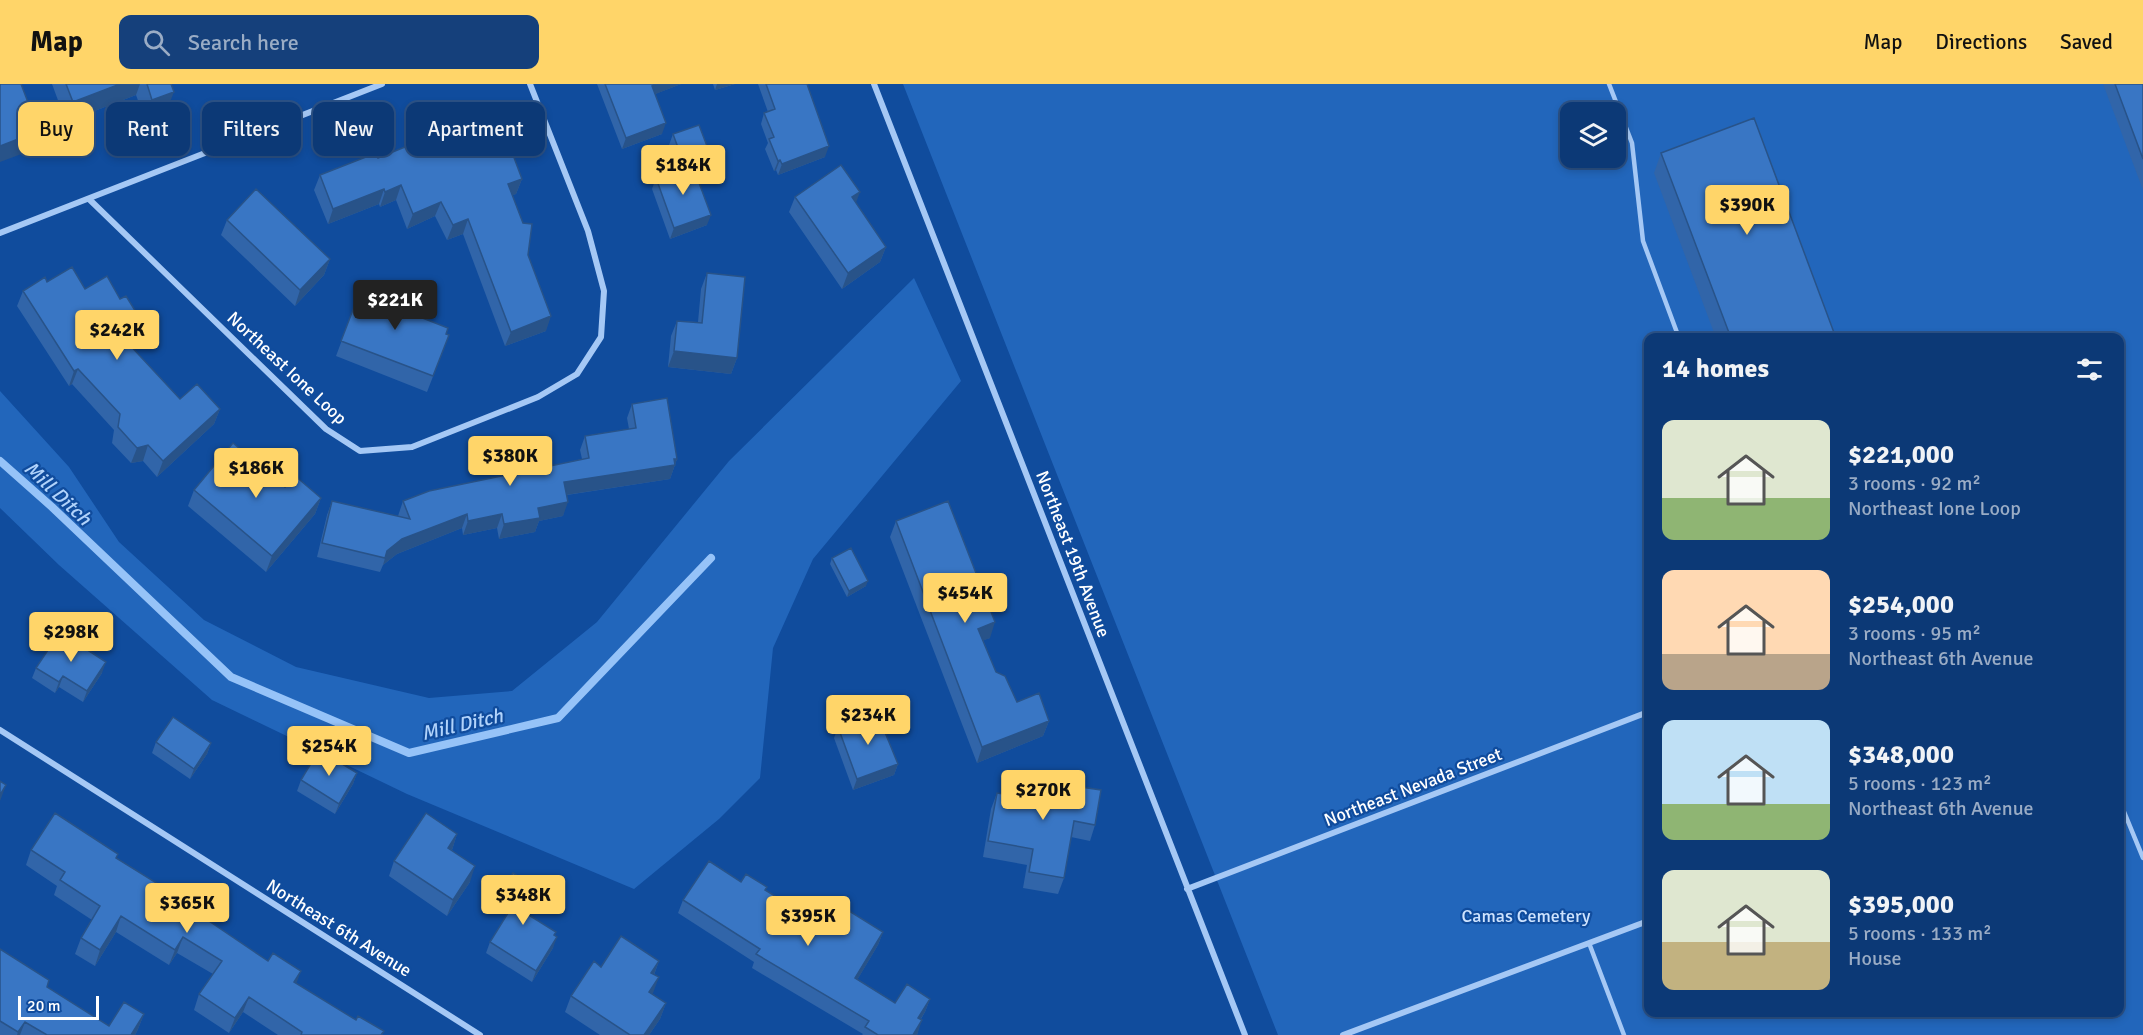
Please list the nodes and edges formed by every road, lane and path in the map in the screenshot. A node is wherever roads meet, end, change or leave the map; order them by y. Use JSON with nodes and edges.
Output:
{"nodes":[{"id":1,"x":381,"y":84,"type":"edge"},
{"id":2,"x":530,"y":84,"type":"edge"},
{"id":3,"x":874,"y":84,"type":"edge"},
{"id":4,"x":1609,"y":84,"type":"edge"},
{"id":5,"x":90,"y":200,"type":"junction"},
{"id":6,"x":0,"y":233,"type":"edge"},
{"id":7,"x":1677,"y":333,"type":"edge"},
{"id":8,"x":1644,"y":714,"type":"edge"},
{"id":9,"x":0,"y":730,"type":"edge"},
{"id":10,"x":2124,"y":812,"type":"edge"},
{"id":11,"x":2143,"y":858,"type":"edge"},
{"id":12,"x":1187,"y":889,"type":"junction"},
{"id":13,"x":1644,"y":922,"type":"edge"},
{"id":14,"x":1589,"y":943,"type":"junction"},
{"id":15,"x":480,"y":1035,"type":"edge"},
{"id":16,"x":1245,"y":1035,"type":"edge"},
{"id":17,"x":1343,"y":1035,"type":"edge"},
{"id":18,"x":1624,"y":1035,"type":"edge"}],
"edges":[{"from":1,"to":5,"type":"street"},
{"from":2,"to":5,"type":"street","name":"Northeast Ione Loop"},
{"from":3,"to":12,"type":"street","name":"Northeast 19th Avenue"},
{"from":4,"to":7,"type":"lane"},
{"from":5,"to":6,"type":"street"},
{"from":8,"to":12,"type":"street","name":"Northeast Nevada Street"},
{"from":9,"to":15,"type":"street","name":"Northeast 6th Avenue"},
{"from":10,"to":11,"type":"lane"},
{"from":12,"to":16,"type":"street","name":"Northeast 19th Avenue"},
{"from":13,"to":14,"type":"street"},
{"from":14,"to":17,"type":"street"},
{"from":14,"to":18,"type":"lane"}]}
